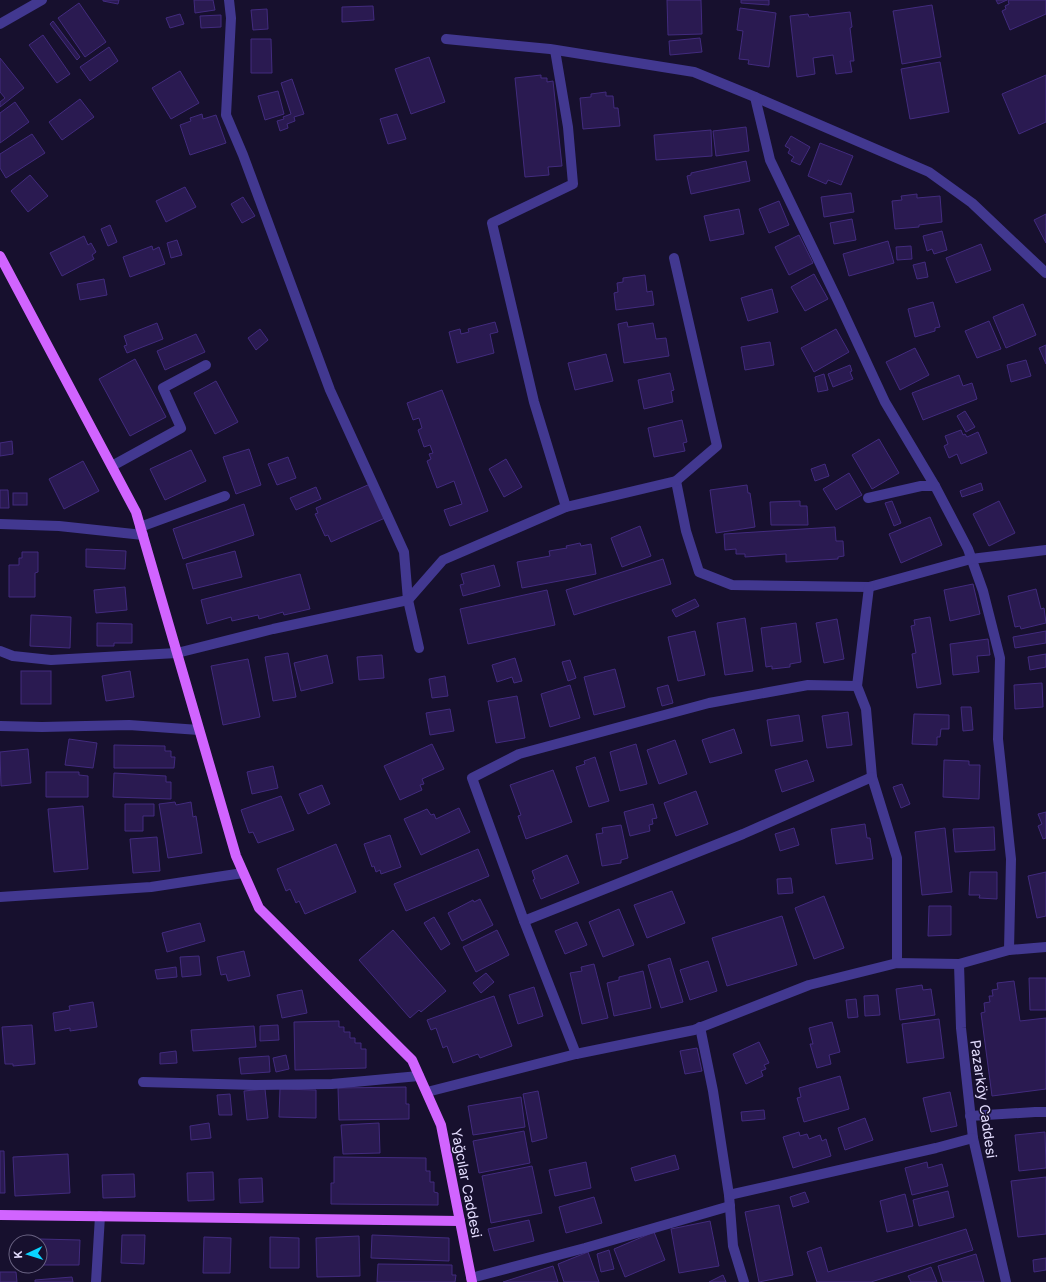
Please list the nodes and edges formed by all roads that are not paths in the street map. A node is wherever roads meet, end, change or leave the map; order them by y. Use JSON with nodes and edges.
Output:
{"nodes":[{"id":1,"x":42,"y":0,"type":"edge"},
{"id":2,"x":229,"y":0,"type":"edge"},
{"id":3,"x":0,"y":24,"type":"edge"},
{"id":4,"x":446,"y":39,"type":"dead end"},
{"id":5,"x":555,"y":50,"type":"junction"},
{"id":6,"x":755,"y":97,"type":"junction"},
{"id":7,"x":0,"y":256,"type":"edge"},
{"id":8,"x":674,"y":258,"type":"dead end"},
{"id":9,"x":1046,"y":273,"type":"edge"},
{"id":10,"x":206,"y":365,"type":"dead end"},
{"id":11,"x":112,"y":466,"type":"junction"},
{"id":12,"x":676,"y":481,"type":"junction"},
{"id":13,"x":935,"y":486,"type":"junction"},
{"id":14,"x":224,"y":496,"type":"dead end"},
{"id":15,"x":868,"y":498,"type":"dead end"},
{"id":16,"x":566,"y":507,"type":"junction"},
{"id":17,"x":0,"y":524,"type":"edge"},
{"id":18,"x":142,"y":531,"type":"junction"},
{"id":19,"x":1046,"y":550,"type":"edge"},
{"id":20,"x":971,"y":559,"type":"junction"},
{"id":21,"x":869,"y":587,"type":"junction"},
{"id":22,"x":408,"y":600,"type":"junction"},
{"id":23,"x":419,"y":648,"type":"dead end"},
{"id":24,"x":0,"y":651,"type":"edge"},
{"id":25,"x":177,"y":653,"type":"junction"},
{"id":26,"x":857,"y":686,"type":"junction"},
{"id":27,"x":0,"y":726,"type":"edge"},
{"id":28,"x":199,"y":730,"type":"junction"},
{"id":29,"x":872,"y":777,"type":"junction"},
{"id":30,"x":243,"y":873,"type":"junction"},
{"id":31,"x":0,"y":898,"type":"edge"},
{"id":32,"x":524,"y":920,"type":"junction"},
{"id":33,"x":1046,"y":947,"type":"edge"},
{"id":34,"x":1009,"y":950,"type":"junction"},
{"id":35,"x":897,"y":963,"type":"junction"},
{"id":36,"x":959,"y":964,"type":"junction"},
{"id":37,"x":700,"y":1028,"type":"junction"},
{"id":38,"x":576,"y":1054,"type":"junction"},
{"id":39,"x":419,"y":1076,"type":"junction"},
{"id":40,"x":143,"y":1082,"type":"dead end"},
{"id":41,"x":427,"y":1092,"type":"junction"},
{"id":42,"x":1046,"y":1112,"type":"edge"},
{"id":43,"x":970,"y":1116,"type":"junction"},
{"id":44,"x":973,"y":1138,"type":"junction"},
{"id":45,"x":729,"y":1195,"type":"junction"},
{"id":46,"x":730,"y":1206,"type":"junction"},
{"id":47,"x":0,"y":1215,"type":"edge"},
{"id":48,"x":100,"y":1216,"type":"junction"},
{"id":49,"x":460,"y":1221,"type":"junction"},
{"id":50,"x":471,"y":1280,"type":"edge"},
{"id":51,"x":96,"y":1282,"type":"edge"},
{"id":52,"x":744,"y":1282,"type":"edge"},
{"id":53,"x":1006,"y":1282,"type":"edge"}],
"edges":[{"from":1,"to":3,"type":"street"},
{"from":2,"to":22,"type":"street"},
{"from":4,"to":5,"type":"street"},
{"from":5,"to":6,"type":"street"},
{"from":5,"to":16,"type":"street"},
{"from":6,"to":9,"type":"street"},
{"from":6,"to":13,"type":"street"},
{"from":7,"to":11,"type":"main road","name":"Yağcılar Caddesi"},
{"from":8,"to":12,"type":"street"},
{"from":10,"to":11,"type":"street"},
{"from":11,"to":18,"type":"main road","name":"Yağcılar Caddesi"},
{"from":12,"to":16,"type":"street"},
{"from":12,"to":21,"type":"street"},
{"from":13,"to":15,"type":"street"},
{"from":13,"to":20,"type":"street"},
{"from":14,"to":18,"type":"street"},
{"from":16,"to":22,"type":"street"},
{"from":17,"to":18,"type":"street"},
{"from":18,"to":25,"type":"main road","name":"Yağcılar Caddesi"},
{"from":19,"to":20,"type":"street"},
{"from":20,"to":21,"type":"street"},
{"from":20,"to":34,"type":"street"},
{"from":21,"to":26,"type":"street"},
{"from":22,"to":23,"type":"street"},
{"from":22,"to":25,"type":"street"},
{"from":24,"to":25,"type":"street"},
{"from":25,"to":28,"type":"main road","name":"Yağcılar Caddesi"},
{"from":26,"to":29,"type":"street"},
{"from":26,"to":32,"type":"street"},
{"from":27,"to":28,"type":"street"},
{"from":28,"to":30,"type":"main road","name":"Yağcılar Caddesi"},
{"from":29,"to":32,"type":"street"},
{"from":29,"to":35,"type":"street"},
{"from":30,"to":31,"type":"street"},
{"from":30,"to":39,"type":"main road","name":"Yağcılar Caddesi"},
{"from":32,"to":38,"type":"street"},
{"from":33,"to":34,"type":"street"},
{"from":34,"to":36,"type":"street"},
{"from":35,"to":36,"type":"street"},
{"from":35,"to":37,"type":"street"},
{"from":36,"to":43,"type":"street","name":"Pazarköy Caddesi"},
{"from":37,"to":38,"type":"street"},
{"from":37,"to":45,"type":"street"},
{"from":38,"to":41,"type":"street"},
{"from":39,"to":40,"type":"street"},
{"from":39,"to":41,"type":"main road","name":"Yağcılar Caddesi"},
{"from":41,"to":49,"type":"main road","name":"Yağcılar Caddesi"},
{"from":42,"to":43,"type":"street"},
{"from":43,"to":44,"type":"street","name":"Pazarköy Caddesi"},
{"from":44,"to":45,"type":"street"},
{"from":44,"to":53,"type":"street","name":"Pazarköy Caddesi"},
{"from":45,"to":46,"type":"street"},
{"from":46,"to":50,"type":"street"},
{"from":46,"to":52,"type":"street"},
{"from":47,"to":48,"type":"main road"},
{"from":48,"to":49,"type":"main road"},
{"from":48,"to":51,"type":"street"},
{"from":49,"to":50,"type":"main road","name":"Yağcılar Caddesi"}]}
